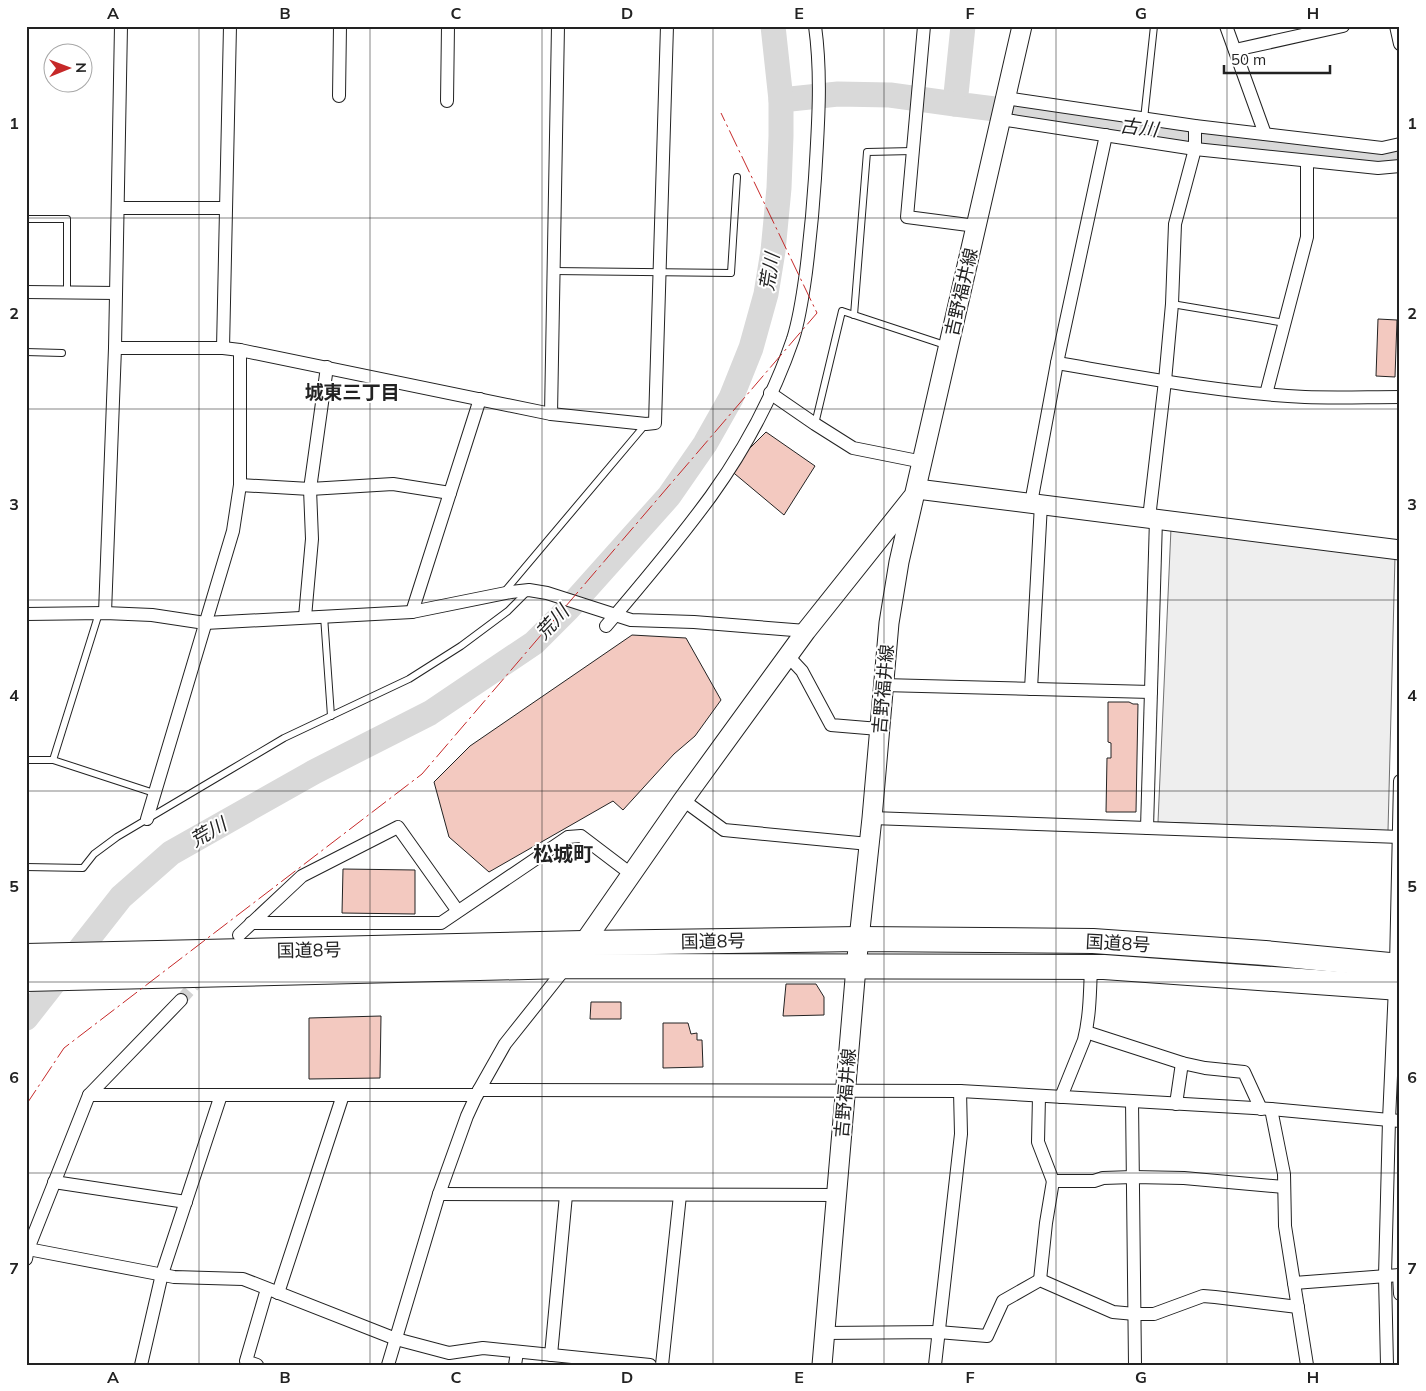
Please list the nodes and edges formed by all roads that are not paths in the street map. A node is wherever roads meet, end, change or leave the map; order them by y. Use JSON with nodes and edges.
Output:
{"nodes":[{"id":1,"x":121,"y":26,"type":"edge"},
{"id":2,"x":230,"y":26,"type":"edge"},
{"id":3,"x":340,"y":26,"type":"edge"},
{"id":4,"x":448,"y":26,"type":"edge"},
{"id":5,"x":558,"y":26,"type":"edge"},
{"id":6,"x":667,"y":26,"type":"edge"},
{"id":7,"x":815,"y":26,"type":"edge"},
{"id":8,"x":924,"y":26,"type":"edge"},
{"id":9,"x":1022,"y":26,"type":"edge"},
{"id":10,"x":1154,"y":26,"type":"edge"},
{"id":11,"x":1226,"y":26,"type":"edge"},
{"id":12,"x":1343,"y":26,"type":"edge"},
{"id":13,"x":1396,"y":26,"type":"edge"},
{"id":14,"x":1400,"y":44,"type":"edge"},
{"id":15,"x":1235,"y":50,"type":"junction"},
{"id":16,"x":339,"y":96,"type":"dead end"},
{"id":17,"x":1005,"y":98,"type":"junction"},
{"id":18,"x":447,"y":101,"type":"dead end"},
{"id":19,"x":1000,"y":119,"type":"junction"},
{"id":20,"x":1144,"y":119,"type":"junction"},
{"id":21,"x":1195,"y":126,"type":"junction"},
{"id":22,"x":1265,"y":134,"type":"junction"},
{"id":23,"x":1106,"y":136,"type":"junction"},
{"id":24,"x":1400,"y":144,"type":"edge"},
{"id":25,"x":1195,"y":149,"type":"junction"},
{"id":26,"x":913,"y":151,"type":"junction"},
{"id":27,"x":1307,"y":161,"type":"junction"},
{"id":28,"x":1400,"y":166,"type":"edge"},
{"id":29,"x":737,"y":177,"type":"dead end"},
{"id":30,"x":118,"y":208,"type":"junction"},
{"id":31,"x":226,"y":208,"type":"junction"},
{"id":32,"x":26,"y":219,"type":"edge"},
{"id":33,"x":976,"y":226,"type":"junction"},
{"id":34,"x":552,"y":271,"type":"junction"},
{"id":35,"x":659,"y":272,"type":"junction"},
{"id":36,"x":26,"y":292,"type":"edge"},
{"id":37,"x":67,"y":292,"type":"junction"},
{"id":38,"x":116,"y":293,"type":"junction"},
{"id":39,"x":1172,"y":304,"type":"junction"},
{"id":40,"x":854,"y":315,"type":"junction"},
{"id":41,"x":1285,"y":323,"type":"junction"},
{"id":42,"x":949,"y":346,"type":"junction"},
{"id":43,"x":115,"y":348,"type":"junction"},
{"id":44,"x":223,"y":348,"type":"junction"},
{"id":45,"x":240,"y":350,"type":"junction"},
{"id":46,"x":26,"y":352,"type":"edge"},
{"id":47,"x":62,"y":353,"type":"dead end"},
{"id":48,"x":1057,"y":363,"type":"junction"},
{"id":49,"x":327,"y":368,"type":"junction"},
{"id":50,"x":1165,"y":381,"type":"junction"},
{"id":51,"x":770,"y":393,"type":"junction"},
{"id":52,"x":1266,"y":394,"type":"junction"},
{"id":53,"x":1400,"y":397,"type":"edge"},
{"id":54,"x":480,"y":399,"type":"junction"},
{"id":55,"x":551,"y":414,"type":"junction"},
{"id":56,"x":646,"y":424,"type":"junction"},
{"id":57,"x":815,"y":424,"type":"junction"},
{"id":58,"x":923,"y":462,"type":"junction"},
{"id":59,"x":240,"y":485,"type":"junction"},
{"id":60,"x":310,"y":489,"type":"junction"},
{"id":61,"x":916,"y":491,"type":"junction"},
{"id":62,"x":450,"y":493,"type":"junction"},
{"id":63,"x":1036,"y":504,"type":"junction"},
{"id":64,"x":1153,"y":519,"type":"junction"},
{"id":65,"x":1400,"y":550,"type":"edge"},
{"id":66,"x":529,"y":590,"type":"junction"},
{"id":67,"x":503,"y":593,"type":"junction"},
{"id":68,"x":412,"y":612,"type":"junction"},
{"id":69,"x":102,"y":613,"type":"junction"},
{"id":70,"x":613,"y":613,"type":"junction"},
{"id":71,"x":26,"y":614,"type":"edge"},
{"id":72,"x":324,"y":616,"type":"junction"},
{"id":73,"x":305,"y":618,"type":"junction"},
{"id":74,"x":205,"y":623,"type":"junction"},
{"id":75,"x":606,"y":626,"type":"dead end"},
{"id":76,"x":806,"y":631,"type":"junction"},
{"id":77,"x":788,"y":656,"type":"junction"},
{"id":78,"x":883,"y":685,"type":"junction"},
{"id":79,"x":1031,"y":689,"type":"junction"},
{"id":80,"x":1151,"y":692,"type":"junction"},
{"id":81,"x":330,"y":716,"type":"junction"},
{"id":82,"x":879,"y":729,"type":"junction"},
{"id":83,"x":26,"y":760,"type":"edge"},
{"id":84,"x":53,"y":760,"type":"junction"},
{"id":85,"x":1400,"y":781,"type":"edge"},
{"id":86,"x":154,"y":793,"type":"junction"},
{"id":87,"x":683,"y":800,"type":"junction"},
{"id":88,"x":872,"y":818,"type":"junction"},
{"id":89,"x":147,"y":819,"type":"junction"},
{"id":90,"x":1147,"y":828,"type":"junction"},
{"id":91,"x":1399,"y":837,"type":"edge"},
{"id":92,"x":869,"y":844,"type":"junction"},
{"id":93,"x":26,"y":867,"type":"edge"},
{"id":94,"x":631,"y":874,"type":"junction"},
{"id":95,"x":457,"y":910,"type":"junction"},
{"id":96,"x":251,"y":923,"type":"junction"},
{"id":97,"x":239,"y":935,"type":"dead end"},
{"id":98,"x":859,"y":939,"type":"junction"},
{"id":99,"x":583,"y":943,"type":"junction"},
{"id":100,"x":26,"y":956,"type":"edge"},
{"id":101,"x":567,"y":966,"type":"junction"},
{"id":102,"x":856,"y":967,"type":"junction"},
{"id":103,"x":1091,"y":967,"type":"junction"},
{"id":104,"x":1398,"y":976,"type":"edge"},
{"id":105,"x":26,"y":979,"type":"edge"},
{"id":106,"x":181,"y":1000,"type":"tunnel mouth"},
{"id":107,"x":1086,"y":1032,"type":"junction"},
{"id":108,"x":1182,"y":1063,"type":"junction"},
{"id":109,"x":846,"y":1090,"type":"junction"},
{"id":110,"x":960,"y":1091,"type":"junction"},
{"id":111,"x":478,"y":1092,"type":"junction"},
{"id":112,"x":89,"y":1095,"type":"junction"},
{"id":113,"x":221,"y":1095,"type":"junction"},
{"id":114,"x":343,"y":1095,"type":"junction"},
{"id":115,"x":1039,"y":1096,"type":"junction"},
{"id":116,"x":1061,"y":1097,"type":"junction"},
{"id":117,"x":1132,"y":1101,"type":"junction"},
{"id":118,"x":1176,"y":1104,"type":"junction"},
{"id":119,"x":1266,"y":1109,"type":"junction"},
{"id":120,"x":1395,"y":1120,"type":"edge"},
{"id":121,"x":1133,"y":1177,"type":"junction"},
{"id":122,"x":1053,"y":1181,"type":"junction"},
{"id":123,"x":54,"y":1182,"type":"junction"},
{"id":124,"x":1284,"y":1187,"type":"junction"},
{"id":125,"x":439,"y":1194,"type":"junction"},
{"id":126,"x":566,"y":1194,"type":"junction"},
{"id":127,"x":680,"y":1195,"type":"junction"},
{"id":128,"x":837,"y":1195,"type":"junction"},
{"id":129,"x":186,"y":1202,"type":"junction"},
{"id":130,"x":27,"y":1254,"type":"edge"},
{"id":131,"x":162,"y":1274,"type":"junction"},
{"id":132,"x":1400,"y":1275,"type":"edge"},
{"id":133,"x":1385,"y":1276,"type":"junction"},
{"id":134,"x":1040,"y":1280,"type":"junction"},
{"id":135,"x":1294,"y":1283,"type":"junction"},
{"id":136,"x":272,"y":1291,"type":"junction"},
{"id":137,"x":1400,"y":1294,"type":"edge"},
{"id":138,"x":1298,"y":1307,"type":"junction"},
{"id":139,"x":1135,"y":1314,"type":"junction"},
{"id":140,"x":825,"y":1332,"type":"junction"},
{"id":141,"x":938,"y":1332,"type":"junction"},
{"id":142,"x":396,"y":1339,"type":"junction"},
{"id":143,"x":517,"y":1352,"type":"junction"},
{"id":144,"x":550,"y":1355,"type":"junction"},
{"id":145,"x":140,"y":1365,"type":"edge"},
{"id":146,"x":257,"y":1365,"type":"edge"},
{"id":147,"x":388,"y":1365,"type":"edge"},
{"id":148,"x":514,"y":1365,"type":"edge"},
{"id":149,"x":650,"y":1365,"type":"edge"},
{"id":150,"x":662,"y":1365,"type":"edge"},
{"id":151,"x":822,"y":1365,"type":"edge"},
{"id":152,"x":935,"y":1365,"type":"edge"},
{"id":153,"x":1136,"y":1365,"type":"edge"},
{"id":154,"x":1306,"y":1365,"type":"edge"},
{"id":155,"x":1387,"y":1365,"type":"edge"}],
"edges":[{"from":1,"to":30,"type":"street"},
{"from":2,"to":31,"type":"street"},
{"from":3,"to":16,"type":"street"},
{"from":4,"to":18,"type":"street"},
{"from":5,"to":34,"type":"street"},
{"from":6,"to":35,"type":"street"},
{"from":7,"to":51,"type":"street"},
{"from":8,"to":26,"type":"street"},
{"from":9,"to":17,"type":"main road","name":"吉野福井線"},
{"from":10,"to":20,"type":"lane"},
{"from":11,"to":15,"type":"street"},
{"from":12,"to":15,"type":"street"},
{"from":13,"to":14,"type":"street"},
{"from":15,"to":22,"type":"street"},
{"from":17,"to":19,"type":"main road","name":"吉野福井線"},
{"from":17,"to":20,"type":"street"},
{"from":19,"to":23,"type":"street"},
{"from":19,"to":33,"type":"main road","name":"吉野福井線"},
{"from":20,"to":21,"type":"street"},
{"from":21,"to":22,"type":"street"},
{"from":21,"to":25,"type":"street"},
{"from":22,"to":24,"type":"street"},
{"from":23,"to":25,"type":"street"},
{"from":23,"to":48,"type":"street"},
{"from":25,"to":27,"type":"street"},
{"from":25,"to":39,"type":"street"},
{"from":26,"to":33,"type":"street"},
{"from":26,"to":40,"type":"lane"},
{"from":27,"to":28,"type":"street"},
{"from":27,"to":41,"type":"street"},
{"from":29,"to":35,"type":"lane"},
{"from":30,"to":31,"type":"street"},
{"from":30,"to":38,"type":"street"},
{"from":31,"to":44,"type":"street"},
{"from":32,"to":37,"type":"lane"},
{"from":33,"to":42,"type":"main road","name":"吉野福井線"},
{"from":34,"to":35,"type":"lane"},
{"from":34,"to":55,"type":"street"},
{"from":35,"to":56,"type":"street"},
{"from":36,"to":37,"type":"street"},
{"from":37,"to":38,"type":"street"},
{"from":38,"to":43,"type":"street"},
{"from":39,"to":41,"type":"lane"},
{"from":39,"to":50,"type":"street"},
{"from":40,"to":42,"type":"lane"},
{"from":40,"to":57,"type":"lane"},
{"from":41,"to":52,"type":"street"},
{"from":42,"to":58,"type":"main road","name":"吉野福井線"},
{"from":43,"to":44,"type":"street"},
{"from":43,"to":69,"type":"street"},
{"from":44,"to":45,"type":"street"},
{"from":45,"to":49,"type":"street"},
{"from":45,"to":59,"type":"street"},
{"from":46,"to":47,"type":"lane"},
{"from":48,"to":50,"type":"street"},
{"from":48,"to":63,"type":"street"},
{"from":49,"to":54,"type":"street"},
{"from":49,"to":60,"type":"street"},
{"from":50,"to":52,"type":"street"},
{"from":50,"to":64,"type":"street"},
{"from":51,"to":57,"type":"street"},
{"from":51,"to":70,"type":"street"},
{"from":52,"to":53,"type":"street"},
{"from":54,"to":55,"type":"street"},
{"from":54,"to":62,"type":"street"},
{"from":55,"to":56,"type":"street"},
{"from":56,"to":67,"type":"lane"},
{"from":57,"to":58,"type":"street"},
{"from":58,"to":61,"type":"main road","name":"吉野福井線"},
{"from":59,"to":60,"type":"street"},
{"from":59,"to":74,"type":"street"},
{"from":60,"to":62,"type":"street"},
{"from":60,"to":73,"type":"street"},
{"from":61,"to":63,"type":"main road"},
{"from":61,"to":76,"type":"main road"},
{"from":61,"to":78,"type":"main road","name":"吉野福井線"},
{"from":62,"to":68,"type":"street"},
{"from":63,"to":64,"type":"main road"},
{"from":63,"to":79,"type":"street"},
{"from":64,"to":65,"type":"main road"},
{"from":64,"to":80,"type":"street"},
{"from":66,"to":67,"type":"street"},
{"from":66,"to":70,"type":"street"},
{"from":66,"to":81,"type":"lane"},
{"from":67,"to":68,"type":"street"},
{"from":68,"to":72,"type":"street"},
{"from":69,"to":71,"type":"street"},
{"from":69,"to":74,"type":"street"},
{"from":69,"to":84,"type":"lane"},
{"from":70,"to":75,"type":"street"},
{"from":70,"to":76,"type":"street"},
{"from":72,"to":73,"type":"street"},
{"from":72,"to":81,"type":"lane"},
{"from":73,"to":74,"type":"street"},
{"from":74,"to":86,"type":"street"},
{"from":76,"to":77,"type":"main road"},
{"from":77,"to":82,"type":"street"},
{"from":77,"to":87,"type":"main road"},
{"from":78,"to":79,"type":"street"},
{"from":78,"to":82,"type":"main road","name":"吉野福井線"},
{"from":79,"to":80,"type":"street"},
{"from":80,"to":90,"type":"street"},
{"from":81,"to":89,"type":"lane"},
{"from":82,"to":88,"type":"main road","name":"吉野福井線"},
{"from":83,"to":84,"type":"lane"},
{"from":84,"to":86,"type":"lane"},
{"from":85,"to":91,"type":"street"},
{"from":86,"to":89,"type":"street"},
{"from":87,"to":92,"type":"street"},
{"from":87,"to":94,"type":"main road"},
{"from":88,"to":90,"type":"street"},
{"from":88,"to":92,"type":"main road","name":"吉野福井線"},
{"from":89,"to":93,"type":"lane"},
{"from":90,"to":91,"type":"street"},
{"from":91,"to":104,"type":"street"},
{"from":92,"to":98,"type":"main road","name":"吉野福井線"},
{"from":94,"to":95,"type":"street"},
{"from":94,"to":99,"type":"main road"},
{"from":95,"to":96,"type":"street"},
{"from":95,"to":96,"type":"street"},
{"from":96,"to":97,"type":"street"},
{"from":98,"to":99,"type":"highway","name":"国道8号"},
{"from":98,"to":102,"type":"main road","name":"吉野福井線"},
{"from":98,"to":104,"type":"highway","name":"国道8号"},
{"from":99,"to":100,"type":"highway","name":"国道8号"},
{"from":99,"to":101,"type":"main road"},
{"from":101,"to":102,"type":"highway","name":"国道8号"},
{"from":101,"to":105,"type":"highway","name":"国道8号"},
{"from":101,"to":111,"type":"street"},
{"from":102,"to":103,"type":"highway","name":"国道8号"},
{"from":102,"to":109,"type":"main road","name":"吉野福井線"},
{"from":103,"to":104,"type":"highway","name":"国道8号"},
{"from":103,"to":107,"type":"street"},
{"from":104,"to":120,"type":"street"},
{"from":106,"to":112,"type":"street"},
{"from":107,"to":108,"type":"street"},
{"from":107,"to":116,"type":"street"},
{"from":108,"to":118,"type":"street"},
{"from":108,"to":119,"type":"street"},
{"from":109,"to":110,"type":"street"},
{"from":109,"to":111,"type":"street"},
{"from":109,"to":128,"type":"main road","name":"吉野福井線"},
{"from":110,"to":115,"type":"street"},
{"from":110,"to":141,"type":"street"},
{"from":111,"to":114,"type":"street"},
{"from":111,"to":125,"type":"street"},
{"from":112,"to":113,"type":"street"},
{"from":112,"to":123,"type":"street"},
{"from":113,"to":114,"type":"street"},
{"from":113,"to":129,"type":"street"},
{"from":114,"to":136,"type":"street"},
{"from":115,"to":116,"type":"street"},
{"from":115,"to":122,"type":"street"},
{"from":116,"to":117,"type":"street"},
{"from":117,"to":118,"type":"street"},
{"from":117,"to":121,"type":"street"},
{"from":118,"to":119,"type":"street"},
{"from":119,"to":120,"type":"street"},
{"from":119,"to":124,"type":"street"},
{"from":120,"to":133,"type":"street"},
{"from":121,"to":122,"type":"street"},
{"from":121,"to":124,"type":"street"},
{"from":121,"to":139,"type":"street"},
{"from":122,"to":134,"type":"street"},
{"from":123,"to":129,"type":"street"},
{"from":123,"to":130,"type":"street"},
{"from":124,"to":135,"type":"street"},
{"from":125,"to":126,"type":"street"},
{"from":125,"to":142,"type":"street"},
{"from":126,"to":127,"type":"street"},
{"from":126,"to":144,"type":"street"},
{"from":127,"to":128,"type":"street"},
{"from":127,"to":150,"type":"street"},
{"from":128,"to":140,"type":"main road","name":"吉野福井線"},
{"from":129,"to":131,"type":"street"},
{"from":130,"to":131,"type":"street"},
{"from":131,"to":136,"type":"street"},
{"from":131,"to":145,"type":"street"},
{"from":132,"to":133,"type":"street"},
{"from":132,"to":137,"type":"street"},
{"from":133,"to":135,"type":"street"},
{"from":133,"to":155,"type":"street"},
{"from":134,"to":139,"type":"street"},
{"from":134,"to":141,"type":"street"},
{"from":135,"to":138,"type":"street"},
{"from":136,"to":142,"type":"street"},
{"from":136,"to":146,"type":"street"},
{"from":138,"to":139,"type":"street"},
{"from":138,"to":154,"type":"street"},
{"from":139,"to":153,"type":"street"},
{"from":140,"to":141,"type":"street"},
{"from":140,"to":151,"type":"main road","name":"吉野福井線"},
{"from":141,"to":152,"type":"street"},
{"from":142,"to":143,"type":"street"},
{"from":142,"to":147,"type":"street"},
{"from":143,"to":144,"type":"street"},
{"from":143,"to":148,"type":"street"},
{"from":144,"to":149,"type":"street"}]}
